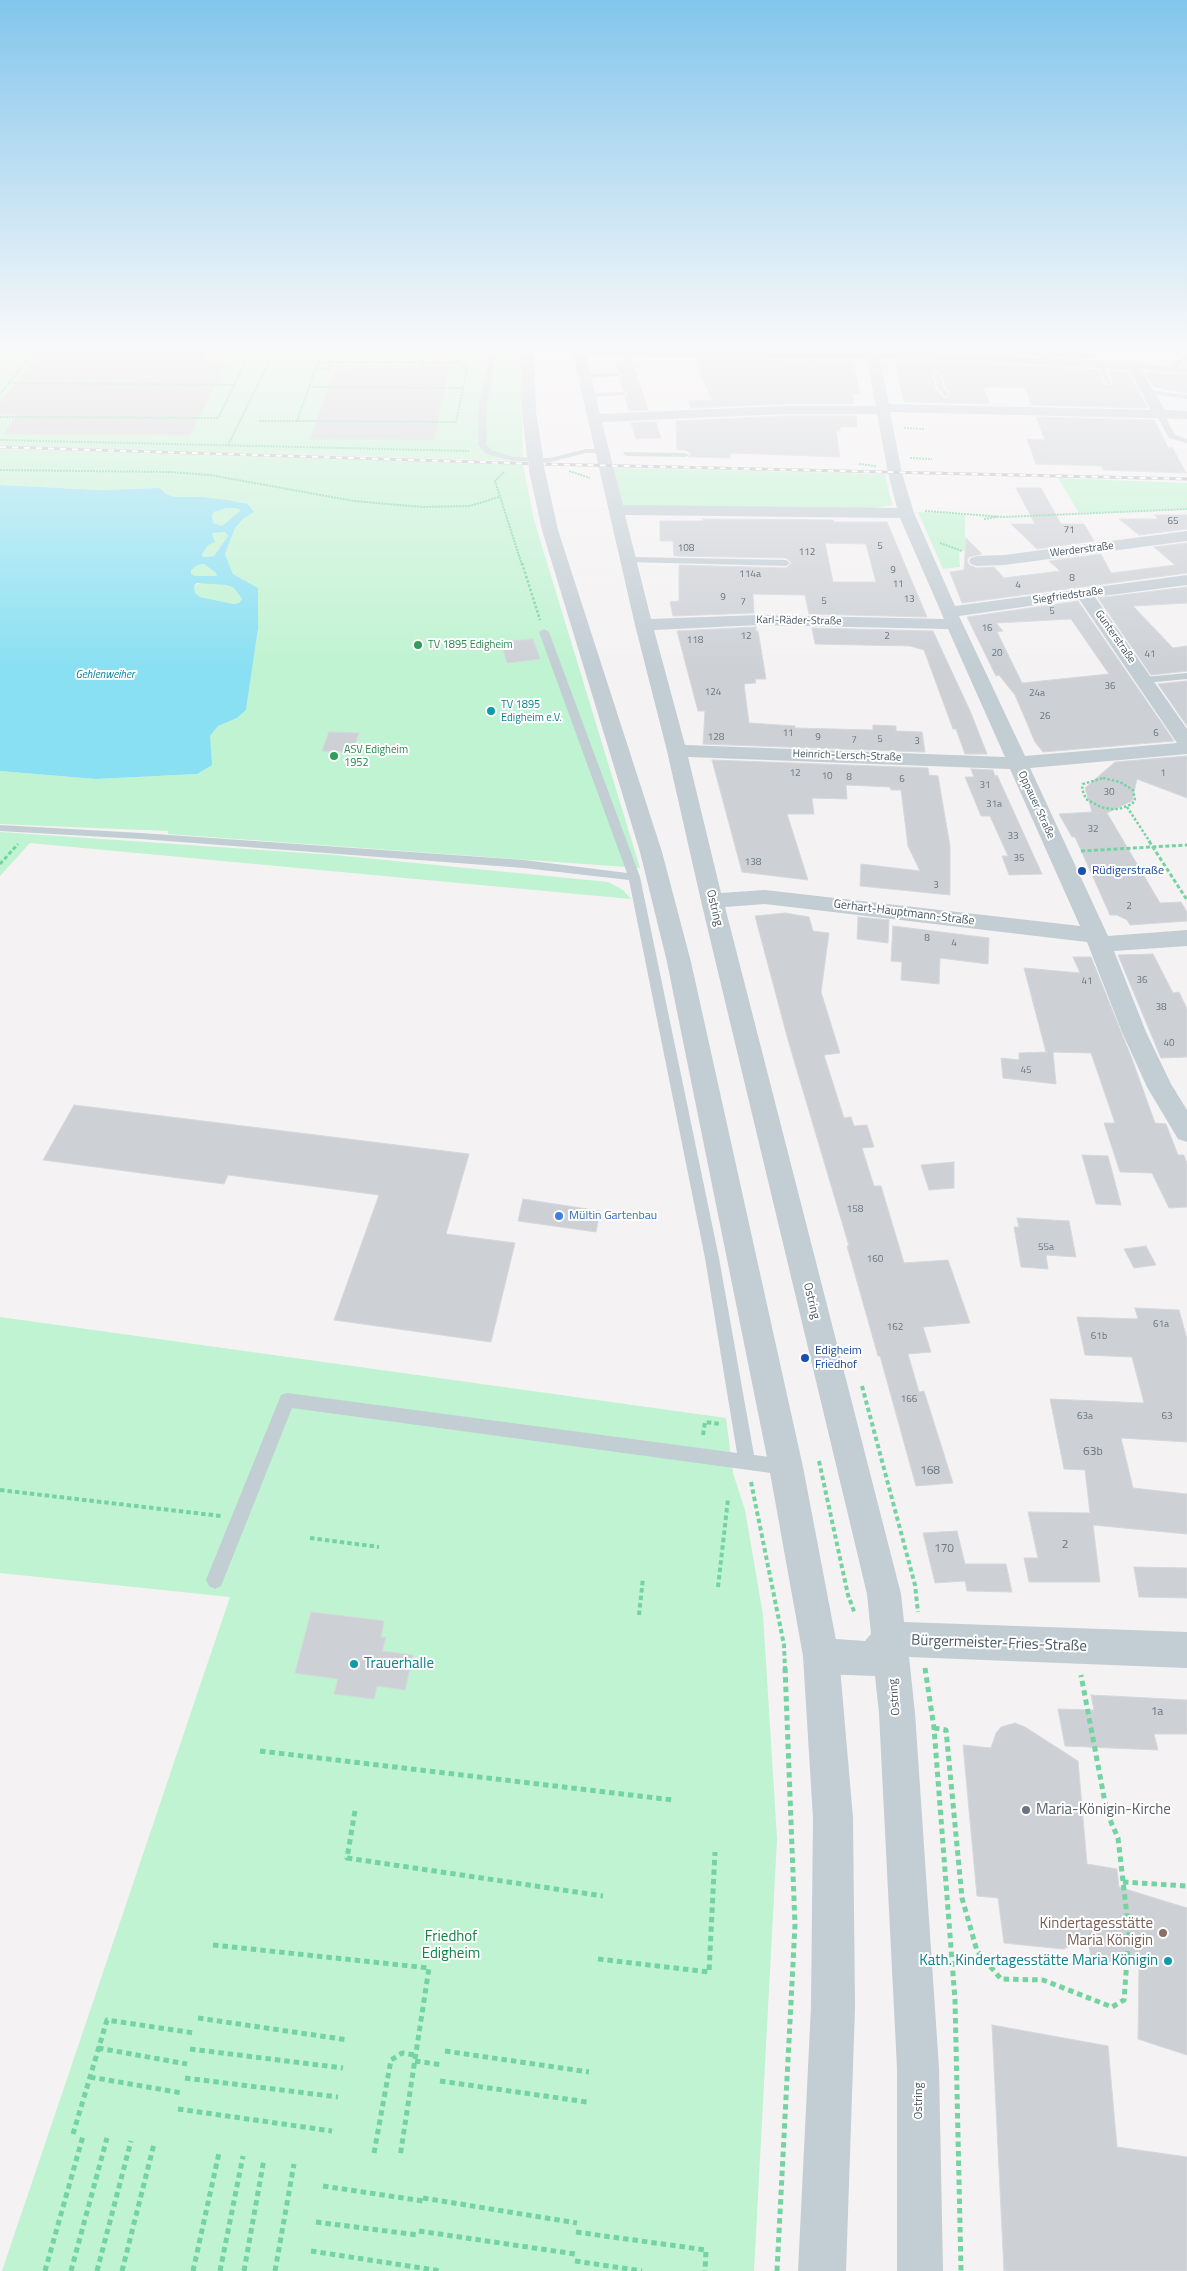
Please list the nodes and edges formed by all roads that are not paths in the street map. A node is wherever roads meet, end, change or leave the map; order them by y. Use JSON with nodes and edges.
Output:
{"nodes":[{"id":1,"x":503,"y":456,"type":"edge"},
{"id":2,"x":535,"y":456,"type":"edge"},
{"id":3,"x":566,"y":456,"type":"edge"},
{"id":4,"x":615,"y":456,"type":"edge"},
{"id":5,"x":892,"y":456,"type":"edge"},
{"id":6,"x":618,"y":510,"type":"junction"},
{"id":7,"x":906,"y":513,"type":"junction"},
{"id":8,"x":1187,"y":536,"type":"edge"},
{"id":9,"x":630,"y":561,"type":"junction"},
{"id":10,"x":977,"y":561,"type":"road end"},
{"id":11,"x":786,"y":563,"type":"dead end"},
{"id":12,"x":728,"y":565,"type":"dead end"},
{"id":13,"x":1187,"y":580,"type":"edge"},
{"id":14,"x":1084,"y":594,"type":"junction"},
{"id":15,"x":951,"y":618,"type":"junction"},
{"id":16,"x":644,"y":625,"type":"junction"},
{"id":17,"x":544,"y":632,"type":"dead end"},
{"id":18,"x":1187,"y":676,"type":"edge"},
{"id":19,"x":1145,"y":680,"type":"junction"},
{"id":20,"x":1187,"y":743,"type":"edge"},
{"id":21,"x":1187,"y":748,"type":"edge"},
{"id":22,"x":677,"y":751,"type":"junction"},
{"id":23,"x":1017,"y":763,"type":"junction"},
{"id":24,"x":0,"y":828,"type":"edge"},
{"id":25,"x":634,"y":877,"type":"junction"},
{"id":26,"x":712,"y":901,"type":"junction"},
{"id":27,"x":1187,"y":938,"type":"edge"},
{"id":28,"x":1098,"y":940,"type":"junction"},
{"id":29,"x":1187,"y":1132,"type":"edge"},
{"id":30,"x":746,"y":1462,"type":"junction"},
{"id":31,"x":786,"y":1467,"type":"junction"},
{"id":32,"x":215,"y":1580,"type":"dead end"},
{"id":33,"x":881,"y":1649,"type":"junction"},
{"id":34,"x":1187,"y":1650,"type":"edge"},
{"id":35,"x":821,"y":1656,"type":"junction"},
{"id":36,"x":822,"y":2271,"type":"edge"},
{"id":37,"x":920,"y":2271,"type":"edge"}],
"edges":[{"from":1,"to":3,"type":"lane"},
{"from":2,"to":31,"type":"street"},
{"from":4,"to":6,"type":"street","name":"Ostring"},
{"from":5,"to":7,"type":"street","name":"Oppauer Straße"},
{"from":6,"to":7,"type":"street"},
{"from":6,"to":9,"type":"street","name":"Ostring"},
{"from":7,"to":15,"type":"street","name":"Oppauer Straße"},
{"from":8,"to":10,"type":"street","name":"Werderstraße"},
{"from":9,"to":11,"type":"lane"},
{"from":9,"to":12,"type":"lane"},
{"from":9,"to":16,"type":"street","name":"Ostring"},
{"from":13,"to":14,"type":"street","name":"Siegfriedstraße"},
{"from":14,"to":15,"type":"street","name":"Siegfriedstraße"},
{"from":14,"to":19,"type":"street","name":"Gunterstraße"},
{"from":15,"to":16,"type":"street","name":"Karl-Räder-Straße"},
{"from":15,"to":23,"type":"street","name":"Oppauer Straße"},
{"from":16,"to":22,"type":"street","name":"Ostring"},
{"from":17,"to":25,"type":"lane"},
{"from":18,"to":19,"type":"lane"},
{"from":19,"to":20,"type":"street","name":"Gunterstraße"},
{"from":21,"to":23,"type":"street"},
{"from":22,"to":23,"type":"street","name":"Heinrich-Lersch-Straße"},
{"from":22,"to":26,"type":"street","name":"Ostring"},
{"from":23,"to":28,"type":"street","name":"Oppauer Straße"},
{"from":24,"to":25,"type":"lane"},
{"from":25,"to":30,"type":"lane"},
{"from":26,"to":28,"type":"street","name":"Gerhart-Hauptmann-Straße"},
{"from":26,"to":33,"type":"street","name":"Ostring"},
{"from":27,"to":28,"type":"street","name":"Gerhart-Hauptmann-Straße"},
{"from":28,"to":29,"type":"street","name":"Oppauer Straße"},
{"from":30,"to":31,"type":"lane"},
{"from":30,"to":32,"type":"lane"},
{"from":31,"to":35,"type":"street"},
{"from":33,"to":34,"type":"street","name":"Bürgermeister-Fries-Straße"},
{"from":33,"to":35,"type":"street","name":"Bürgermeister-Fries-Straße"},
{"from":33,"to":37,"type":"street","name":"Ostring"},
{"from":35,"to":36,"type":"street"}]}
